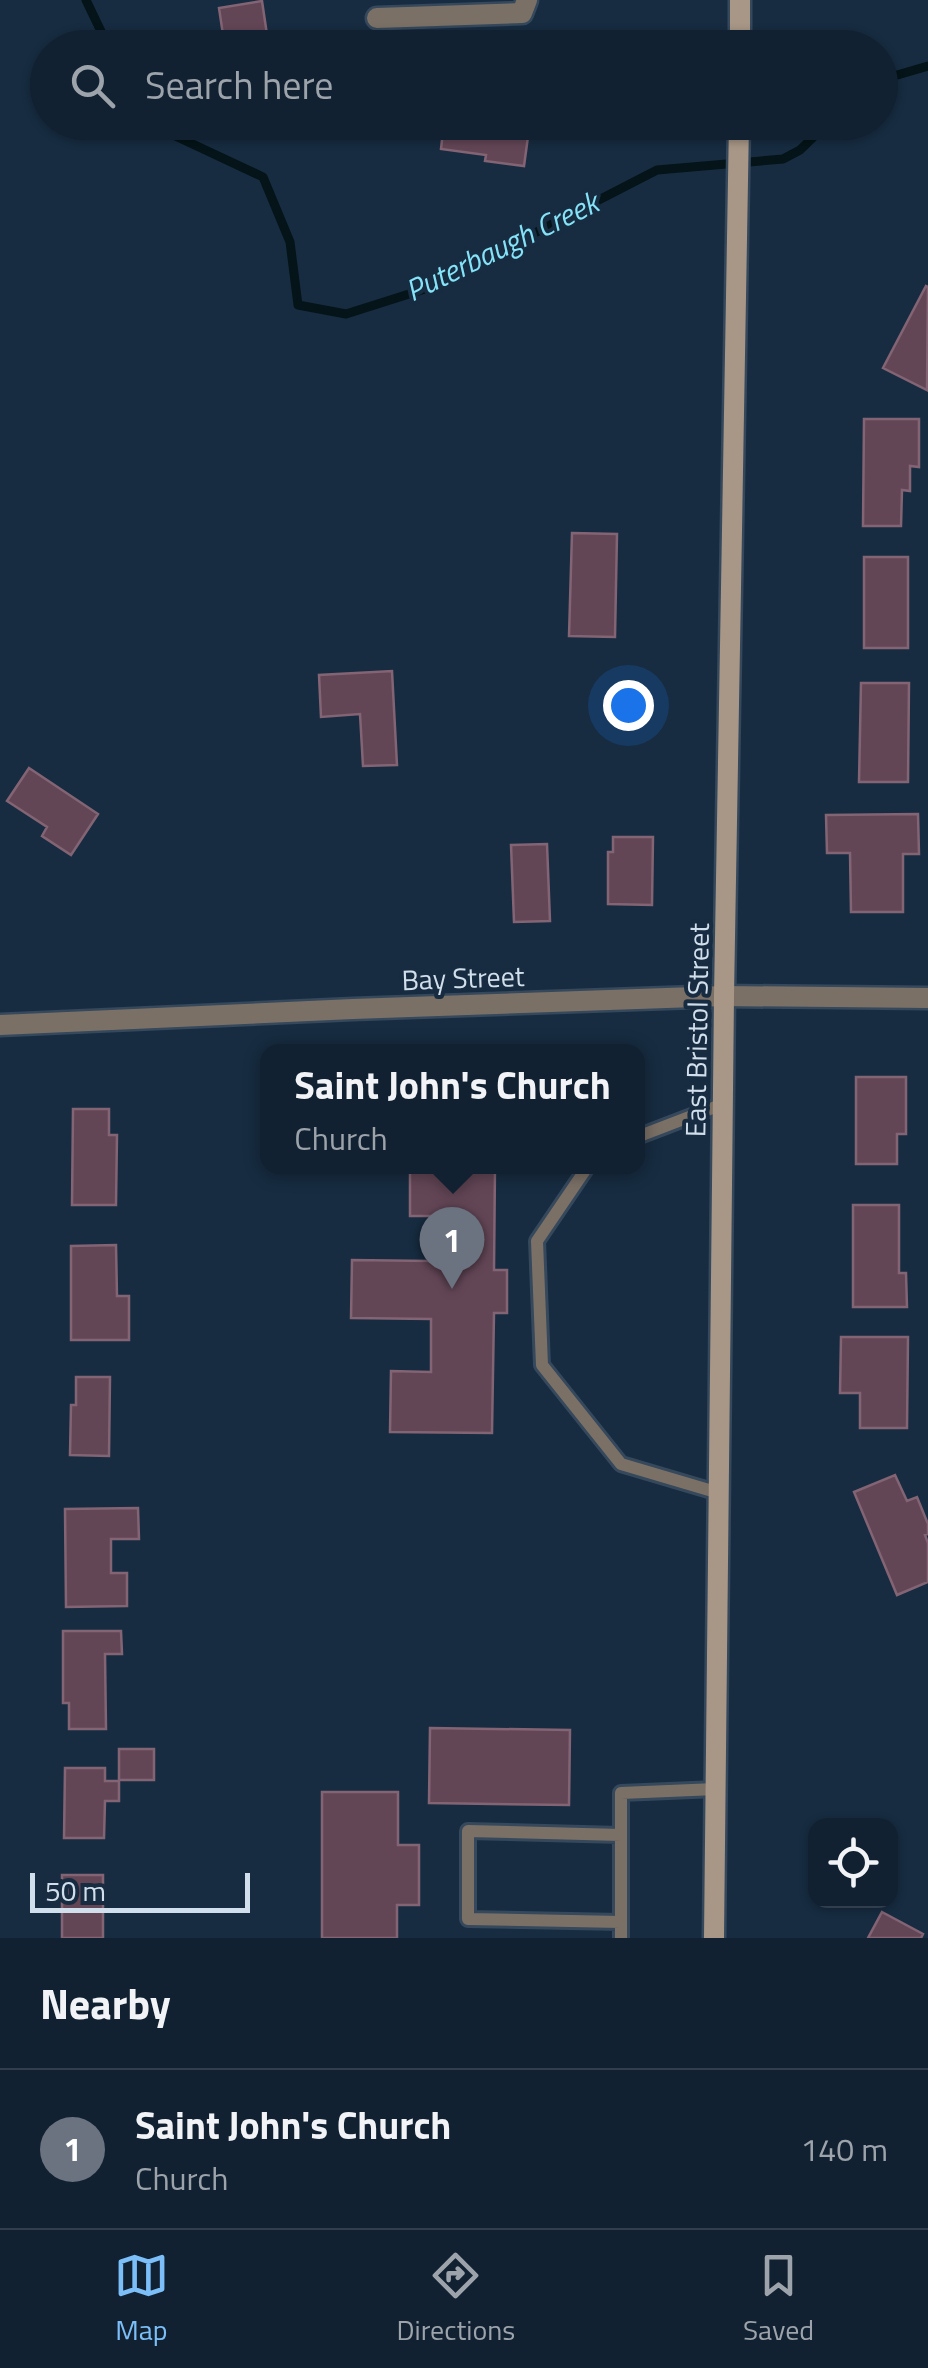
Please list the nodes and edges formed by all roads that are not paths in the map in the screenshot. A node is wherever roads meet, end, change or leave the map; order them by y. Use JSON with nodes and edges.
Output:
{"nodes":[{"id":1,"x":527,"y":0,"type":"edge"},
{"id":2,"x":740,"y":0,"type":"edge"},
{"id":3,"x":377,"y":18,"type":"dead end"},
{"id":4,"x":740,"y":30,"type":"edge"},
{"id":5,"x":739,"y":140,"type":"edge"},
{"id":6,"x":724,"y":996,"type":"junction"},
{"id":7,"x":928,"y":998,"type":"edge"},
{"id":8,"x":0,"y":1025,"type":"edge"},
{"id":9,"x":723,"y":1104,"type":"junction"},
{"id":10,"x":645,"y":1134,"type":"edge"},
{"id":11,"x":583,"y":1174,"type":"edge"},
{"id":12,"x":719,"y":1494,"type":"junction"},
{"id":13,"x":716,"y":1789,"type":"junction"},
{"id":14,"x":621,"y":1835,"type":"junction"},
{"id":15,"x":621,"y":1922,"type":"junction"},
{"id":16,"x":621,"y":1938,"type":"edge"},
{"id":17,"x":714,"y":1938,"type":"edge"}],
"edges":[{"from":1,"to":3,"type":"street"},
{"from":2,"to":4,"type":"main road"},
{"from":5,"to":6,"type":"main road","name":"East Bristol Street"},
{"from":6,"to":7,"type":"street","name":"Bay Street"},
{"from":6,"to":8,"type":"street","name":"Bay Street"},
{"from":6,"to":9,"type":"main road","name":"East Bristol Street"},
{"from":9,"to":10,"type":"lane"},
{"from":9,"to":12,"type":"main road","name":"East Bristol Street"},
{"from":11,"to":12,"type":"lane"},
{"from":12,"to":13,"type":"main road","name":"East Bristol Street"},
{"from":13,"to":14,"type":"lane"},
{"from":13,"to":17,"type":"main road","name":"East Bristol Street"},
{"from":14,"to":15,"type":"lane"},
{"from":14,"to":15,"type":"lane"},
{"from":15,"to":16,"type":"lane"}]}
